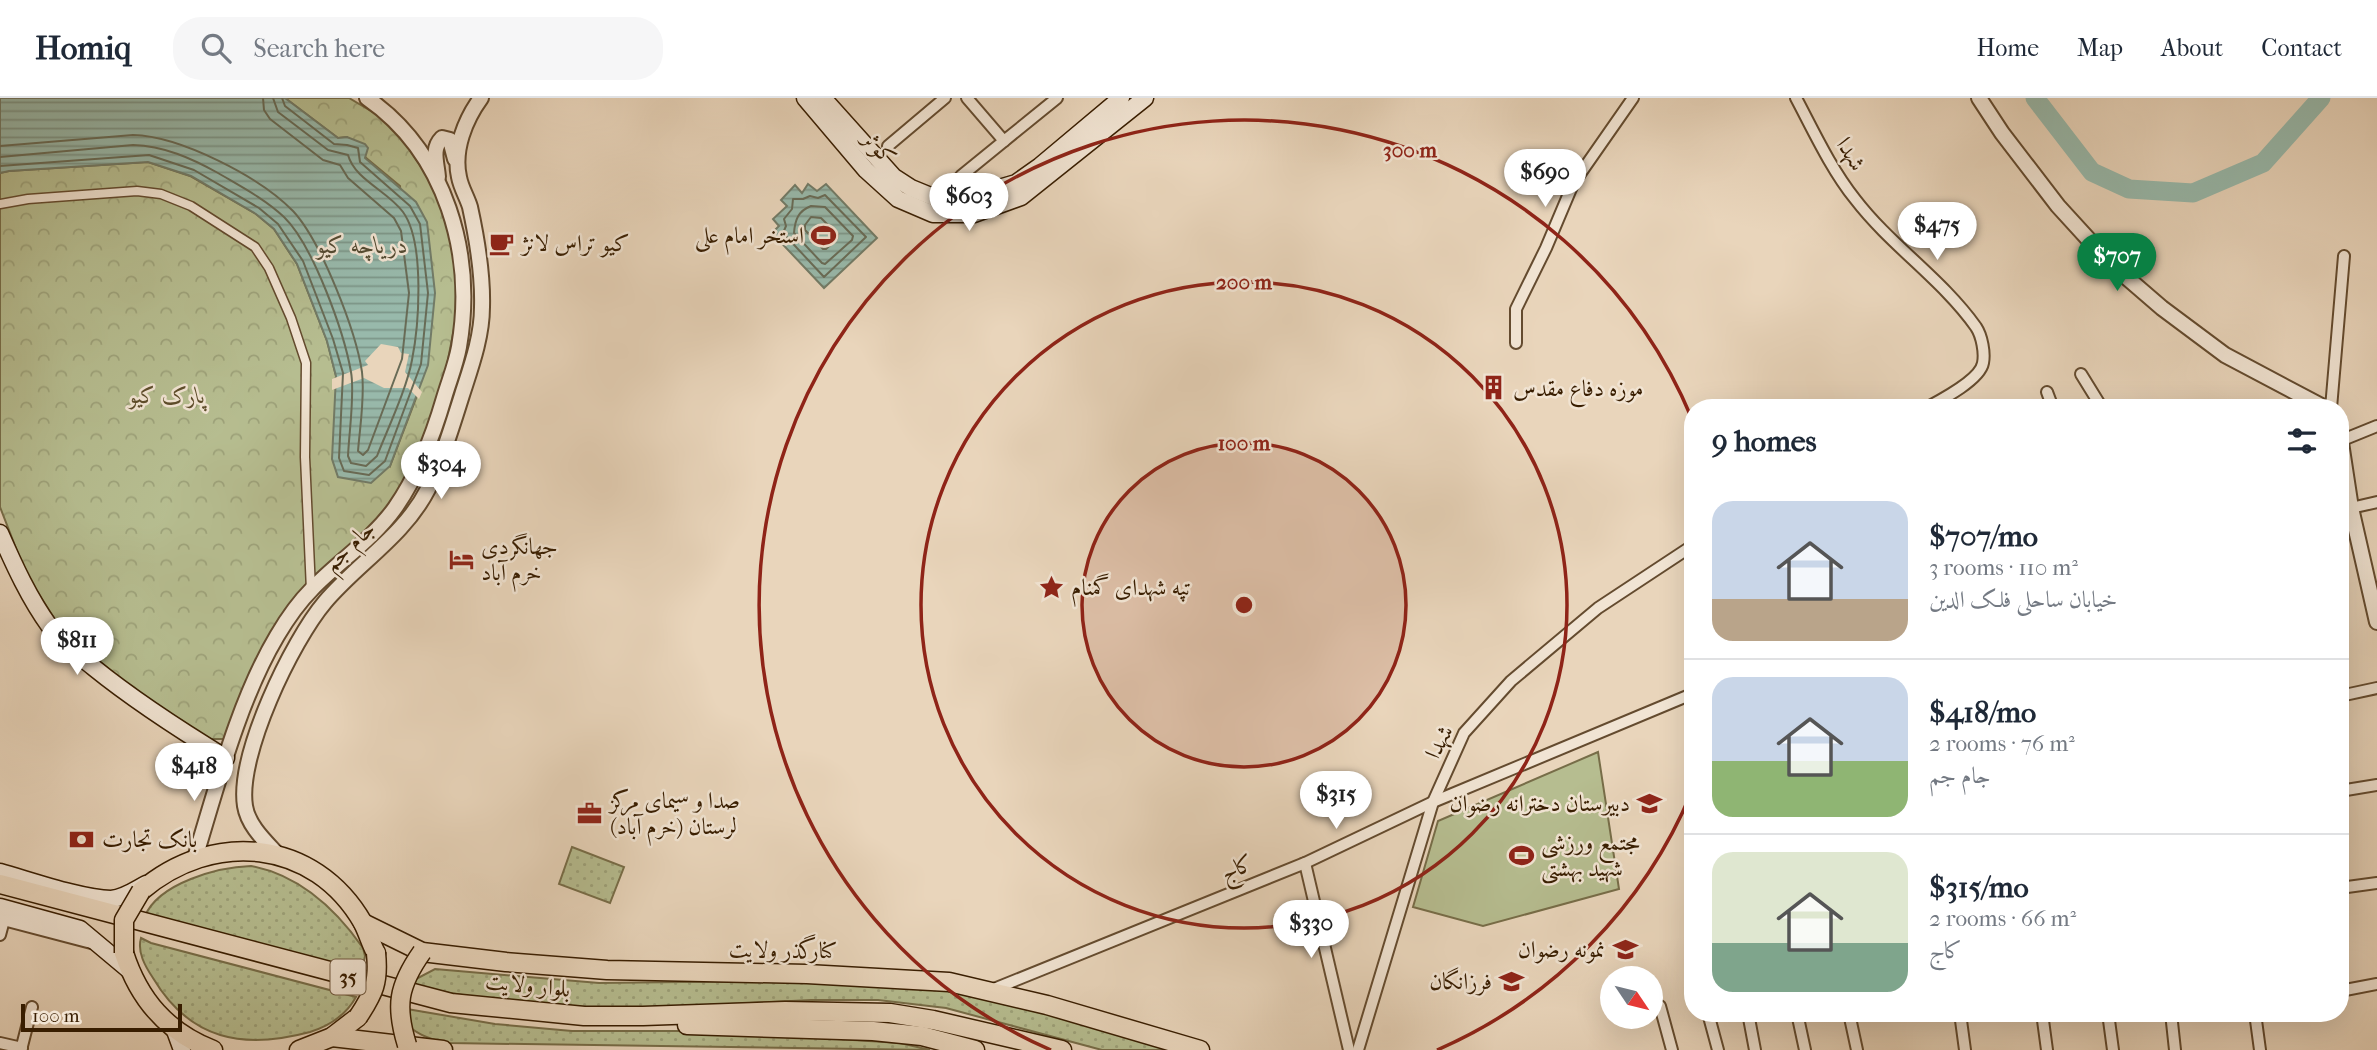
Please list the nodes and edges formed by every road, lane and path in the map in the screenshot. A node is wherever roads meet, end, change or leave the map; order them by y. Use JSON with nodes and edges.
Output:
{"nodes":[{"id":1,"x":367,"y":98,"type":"edge"},
{"id":2,"x":481,"y":98,"type":"edge"},
{"id":3,"x":945,"y":98,"type":"edge"},
{"id":4,"x":967,"y":98,"type":"edge"},
{"id":5,"x":1057,"y":98,"type":"edge"},
{"id":6,"x":1633,"y":98,"type":"edge"},
{"id":7,"x":1796,"y":98,"type":"edge"},
{"id":8,"x":1979,"y":98,"type":"edge"},
{"id":9,"x":813,"y":99,"type":"edge"},
{"id":10,"x":1133,"y":100,"type":"edge"},
{"id":11,"x":1004,"y":141,"type":"junction"},
{"id":12,"x":888,"y":146,"type":"dead end"},
{"id":13,"x":961,"y":176,"type":"dead end"},
{"id":14,"x":459,"y":177,"type":"junction"},
{"id":15,"x":439,"y":184,"type":"junction"},
{"id":16,"x":0,"y":204,"type":"edge"},
{"id":17,"x":2344,"y":257,"type":"dead end"},
{"id":18,"x":1516,"y":343,"type":"dead end"},
{"id":19,"x":2081,"y":374,"type":"dead end"},
{"id":20,"x":2047,"y":392,"type":"dead end"},
{"id":21,"x":1941,"y":399,"type":"edge"},
{"id":22,"x":2050,"y":399,"type":"edge"},
{"id":23,"x":2096,"y":399,"type":"edge"},
{"id":24,"x":2308,"y":399,"type":"edge"},
{"id":25,"x":2332,"y":399,"type":"edge"},
{"id":26,"x":2377,"y":426,"type":"edge"},
{"id":27,"x":2349,"y":436,"type":"edge"},
{"id":28,"x":2349,"y":495,"type":"edge"},
{"id":29,"x":2377,"y":502,"type":"edge"},
{"id":30,"x":2351,"y":508,"type":"junction"},
{"id":31,"x":0,"y":533,"type":"edge"},
{"id":32,"x":1684,"y":551,"type":"edge"},
{"id":33,"x":311,"y":590,"type":"junction"},
{"id":34,"x":2377,"y":622,"type":"edge"},
{"id":35,"x":2377,"y":688,"type":"edge"},
{"id":36,"x":2349,"y":694,"type":"edge"},
{"id":37,"x":1684,"y":697,"type":"edge"},
{"id":38,"x":226,"y":758,"type":"junction"},
{"id":39,"x":248,"y":765,"type":"junction"},
{"id":40,"x":2377,"y":785,"type":"edge"},
{"id":41,"x":2349,"y":790,"type":"edge"},
{"id":42,"x":1433,"y":802,"type":"junction"},
{"id":43,"x":277,"y":854,"type":"junction"},
{"id":44,"x":195,"y":858,"type":"junction"},
{"id":45,"x":1305,"y":863,"type":"junction"},
{"id":46,"x":0,"y":872,"type":"edge"},
{"id":47,"x":2377,"y":883,"type":"edge"},
{"id":48,"x":0,"y":884,"type":"edge"},
{"id":49,"x":147,"y":885,"type":"junction"},
{"id":50,"x":2349,"y":887,"type":"edge"},
{"id":51,"x":0,"y":894,"type":"edge"},
{"id":52,"x":1,"y":915,"type":"edge"},
{"id":53,"x":363,"y":923,"type":"junction"},
{"id":54,"x":0,"y":935,"type":"edge"},
{"id":55,"x":422,"y":953,"type":"junction"},
{"id":56,"x":126,"y":962,"type":"junction"},
{"id":57,"x":2377,"y":984,"type":"edge"},
{"id":58,"x":2349,"y":989,"type":"edge"},
{"id":59,"x":988,"y":991,"type":"junction"},
{"id":60,"x":32,"y":1007,"type":"dead end"},
{"id":61,"x":1663,"y":1017,"type":"edge"},
{"id":62,"x":1710,"y":1022,"type":"edge"},
{"id":63,"x":1750,"y":1022,"type":"edge"},
{"id":64,"x":1799,"y":1022,"type":"edge"},
{"id":65,"x":1851,"y":1022,"type":"edge"},
{"id":66,"x":1961,"y":1022,"type":"edge"},
{"id":67,"x":2043,"y":1022,"type":"edge"},
{"id":68,"x":2109,"y":1022,"type":"edge"},
{"id":69,"x":2172,"y":1022,"type":"edge"},
{"id":70,"x":2256,"y":1022,"type":"edge"},
{"id":71,"x":174,"y":1028,"type":"junction"},
{"id":72,"x":332,"y":1037,"type":"junction"},
{"id":73,"x":922,"y":1037,"type":"junction"},
{"id":74,"x":0,"y":1044,"type":"edge"},
{"id":75,"x":407,"y":1045,"type":"junction"},
{"id":76,"x":22,"y":1049,"type":"edge"},
{"id":77,"x":182,"y":1050,"type":"edge"},
{"id":78,"x":214,"y":1050,"type":"edge"},
{"id":79,"x":299,"y":1050,"type":"edge"},
{"id":80,"x":443,"y":1050,"type":"edge"},
{"id":81,"x":949,"y":1050,"type":"edge"},
{"id":82,"x":975,"y":1050,"type":"edge"},
{"id":83,"x":1062,"y":1050,"type":"edge"},
{"id":84,"x":1200,"y":1050,"type":"edge"},
{"id":85,"x":1349,"y":1050,"type":"edge"},
{"id":86,"x":1358,"y":1050,"type":"edge"},
{"id":87,"x":1672,"y":1050,"type":"edge"},
{"id":88,"x":1718,"y":1050,"type":"edge"},
{"id":89,"x":1755,"y":1050,"type":"edge"},
{"id":90,"x":1805,"y":1050,"type":"edge"},
{"id":91,"x":1857,"y":1050,"type":"edge"},
{"id":92,"x":1965,"y":1050,"type":"edge"},
{"id":93,"x":2047,"y":1050,"type":"edge"},
{"id":94,"x":2113,"y":1050,"type":"edge"},
{"id":95,"x":2175,"y":1050,"type":"edge"},
{"id":96,"x":2260,"y":1050,"type":"edge"}],
"edges":[{"from":1,"to":15,"type":"street","name":"جام جم"},
{"from":2,"to":14,"type":"street","name":"جام جم"},
{"from":3,"to":12,"type":"street"},
{"from":4,"to":11,"type":"street"},
{"from":5,"to":11,"type":"street"},
{"from":6,"to":18,"type":"street"},
{"from":7,"to":21,"type":"street","name":"شهدا"},
{"from":8,"to":24,"type":"street"},
{"from":9,"to":10,"type":"main road","name":"کوثر"},
{"from":11,"to":13,"type":"street"},
{"from":14,"to":15,"type":"street"},
{"from":14,"to":39,"type":"street","name":"جام جم"},
{"from":15,"to":33,"type":"street","name":"جام جم"},
{"from":16,"to":33,"type":"street"},
{"from":17,"to":25,"type":"street"},
{"from":19,"to":23,"type":"street"},
{"from":20,"to":22,"type":"street"},
{"from":26,"to":27,"type":"street"},
{"from":28,"to":30,"type":"street"},
{"from":29,"to":30,"type":"street"},
{"from":30,"to":34,"type":"street"},
{"from":31,"to":38,"type":"main road"},
{"from":32,"to":42,"type":"street","name":"شهدا"},
{"from":33,"to":38,"type":"street","name":"جام جم"},
{"from":35,"to":36,"type":"street"},
{"from":37,"to":42,"type":"street","name":"کاج"},
{"from":38,"to":39,"type":"street"},
{"from":38,"to":44,"type":"street","name":"جام جم"},
{"from":39,"to":43,"type":"street","name":"جام جم"},
{"from":40,"to":41,"type":"street"},
{"from":42,"to":45,"type":"street","name":"کاج"},
{"from":42,"to":86,"type":"street","name":"شهدا"},
{"from":43,"to":44,"type":"main road"},
{"from":43,"to":53,"type":"main road"},
{"from":44,"to":49,"type":"main road"},
{"from":45,"to":59,"type":"street","name":"کاج"},
{"from":45,"to":85,"type":"street"},
{"from":46,"to":49,"type":"main road"},
{"from":47,"to":50,"type":"street"},
{"from":48,"to":83,"type":"main road","name":"بلوار ولایت","number":"35"},
{"from":49,"to":56,"type":"main road","bridge":true},
{"from":51,"to":73,"type":"main road","name":"بلوار ولایت","number":"35"},
{"from":52,"to":54,"type":"street"},
{"from":52,"to":56,"type":"main road"},
{"from":53,"to":55,"type":"main road","name":"کنارگذر ولایت"},
{"from":53,"to":72,"type":"main road","bridge":true},
{"from":55,"to":59,"type":"main road","name":"کنارگذر ولایت"},
{"from":55,"to":75,"type":"main road","bridge":true},
{"from":56,"to":71,"type":"main road"},
{"from":57,"to":58,"type":"street"},
{"from":59,"to":84,"type":"main road","name":"کنارگذر ولایت"},
{"from":60,"to":76,"type":"street"},
{"from":61,"to":87,"type":"street"},
{"from":62,"to":88,"type":"street"},
{"from":63,"to":89,"type":"street"},
{"from":64,"to":90,"type":"street"},
{"from":65,"to":91,"type":"street"},
{"from":66,"to":92,"type":"street"},
{"from":67,"to":93,"type":"street"},
{"from":68,"to":94,"type":"street"},
{"from":69,"to":95,"type":"street"},
{"from":70,"to":96,"type":"street"},
{"from":71,"to":77,"type":"main road"},
{"from":71,"to":78,"type":"main road"},
{"from":72,"to":75,"type":"main road"},
{"from":72,"to":79,"type":"main road"},
{"from":73,"to":81,"type":"main road"},
{"from":73,"to":82,"type":"main road","name":"بلوار ولایت","number":"35"},
{"from":74,"to":76,"type":"street"},
{"from":75,"to":80,"type":"main road"}]}
